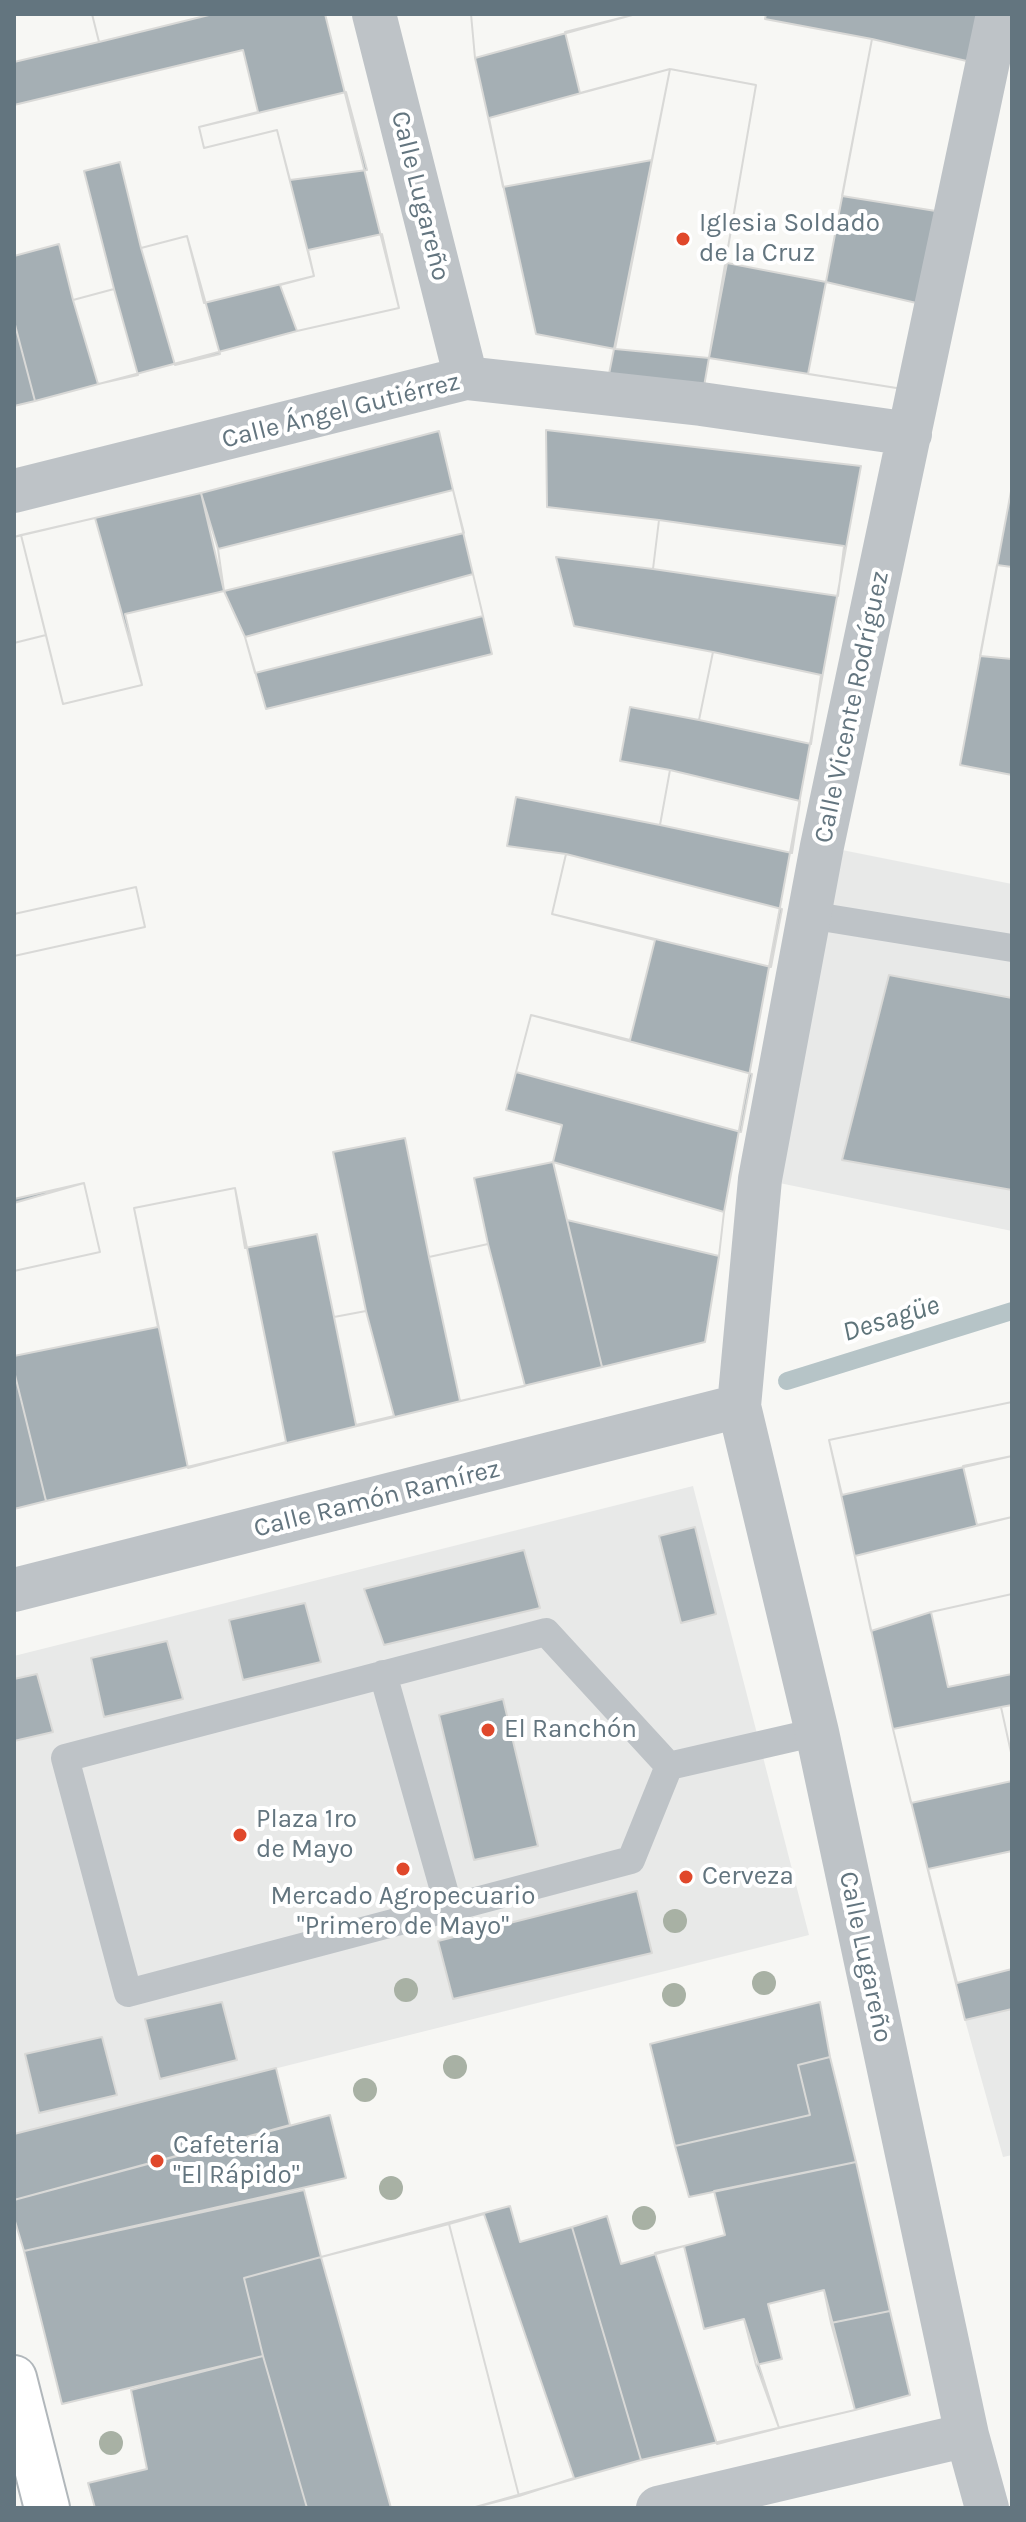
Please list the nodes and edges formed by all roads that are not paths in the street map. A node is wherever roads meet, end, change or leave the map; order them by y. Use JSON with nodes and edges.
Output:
{"nodes":[{"id":1,"x":374,"y":14,"type":"edge"},
{"id":2,"x":998,"y":14,"type":"edge"},
{"id":3,"x":466,"y":378,"type":"junction"},
{"id":4,"x":910,"y":434,"type":"junction"},
{"id":5,"x":14,"y":491,"type":"edge"},
{"id":6,"x":809,"y":915,"type":"junction"},
{"id":7,"x":1012,"y":948,"type":"edge"},
{"id":8,"x":739,"y":1406,"type":"junction"},
{"id":9,"x":14,"y":1590,"type":"edge"},
{"id":10,"x":383,"y":1674,"type":"junction"},
{"id":11,"x":817,"y":1732,"type":"junction"},
{"id":12,"x":669,"y":1766,"type":"junction"},
{"id":13,"x":449,"y":1908,"type":"junction"},
{"id":14,"x":14,"y":2378,"type":"edge"},
{"id":15,"x":967,"y":2435,"type":"junction"},
{"id":16,"x":47,"y":2508,"type":"edge"},
{"id":17,"x":658,"y":2508,"type":"edge"},
{"id":18,"x":987,"y":2508,"type":"edge"}],
"edges":[{"from":1,"to":3,"type":"street","name":"Calle Lugareño"},
{"from":2,"to":4,"type":"street","name":"Calle Vicente Rodríguez"},
{"from":3,"to":4,"type":"street","name":"Calle Ángel Gutiérrez"},
{"from":3,"to":5,"type":"street","name":"Calle Ángel Gutiérrez"},
{"from":4,"to":6,"type":"street","name":"Calle Vicente Rodríguez"},
{"from":6,"to":7,"type":"lane"},
{"from":6,"to":8,"type":"street","name":"Calle Vicente Rodríguez"},
{"from":8,"to":9,"type":"street","name":"Calle Ramón Ramírez"},
{"from":8,"to":11,"type":"street","name":"Calle Lugareño"},
{"from":10,"to":12,"type":"lane"},
{"from":10,"to":13,"type":"lane"},
{"from":10,"to":13,"type":"lane"},
{"from":11,"to":12,"type":"lane"},
{"from":11,"to":15,"type":"street","name":"Calle Lugareño"},
{"from":12,"to":13,"type":"lane"},
{"from":14,"to":16,"type":"main road"},
{"from":15,"to":17,"type":"street"},
{"from":15,"to":18,"type":"street","name":"Calle Lugareño"}]}
